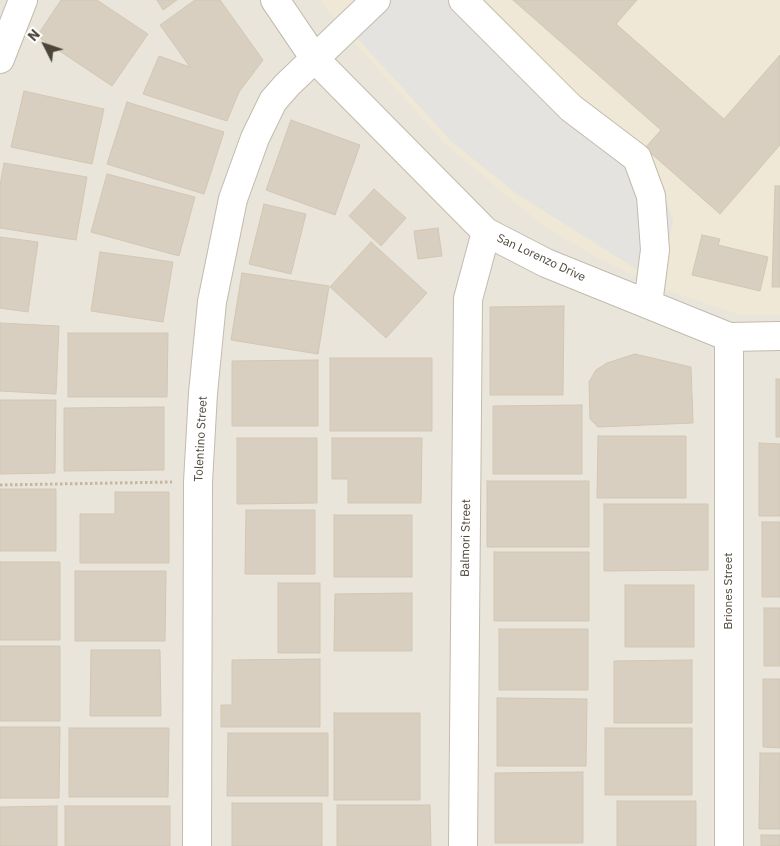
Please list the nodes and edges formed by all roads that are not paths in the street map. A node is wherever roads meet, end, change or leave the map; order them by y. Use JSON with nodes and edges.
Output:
{"nodes":[{"id":1,"x":23,"y":0,"type":"edge"},
{"id":2,"x":275,"y":0,"type":"edge"},
{"id":3,"x":463,"y":0,"type":"edge"},
{"id":4,"x":371,"y":5,"type":"edge"},
{"id":5,"x":0,"y":59,"type":"edge"},
{"id":6,"x":315,"y":59,"type":"junction"},
{"id":7,"x":486,"y":232,"type":"junction"},
{"id":8,"x":648,"y":304,"type":"junction"},
{"id":9,"x":729,"y":336,"type":"junction"},
{"id":10,"x":780,"y":336,"type":"edge"},
{"id":11,"x":197,"y":846,"type":"edge"},
{"id":12,"x":463,"y":846,"type":"edge"},
{"id":13,"x":729,"y":846,"type":"edge"}],
"edges":[{"from":1,"to":5,"type":"street"},
{"from":2,"to":6,"type":"street","name":"San Lorenzo Drive"},
{"from":3,"to":8,"type":"street"},
{"from":4,"to":6,"type":"street","name":"Tolentino Street"},
{"from":6,"to":7,"type":"street","name":"San Lorenzo Drive"},
{"from":6,"to":11,"type":"street","name":"Tolentino Street"},
{"from":7,"to":8,"type":"street","name":"San Lorenzo Drive"},
{"from":7,"to":12,"type":"street","name":"Balmori Street"},
{"from":8,"to":9,"type":"street","name":"San Lorenzo Drive"},
{"from":9,"to":10,"type":"street","name":"San Lorenzo Drive"},
{"from":9,"to":13,"type":"street","name":"Briones Street"}]}
